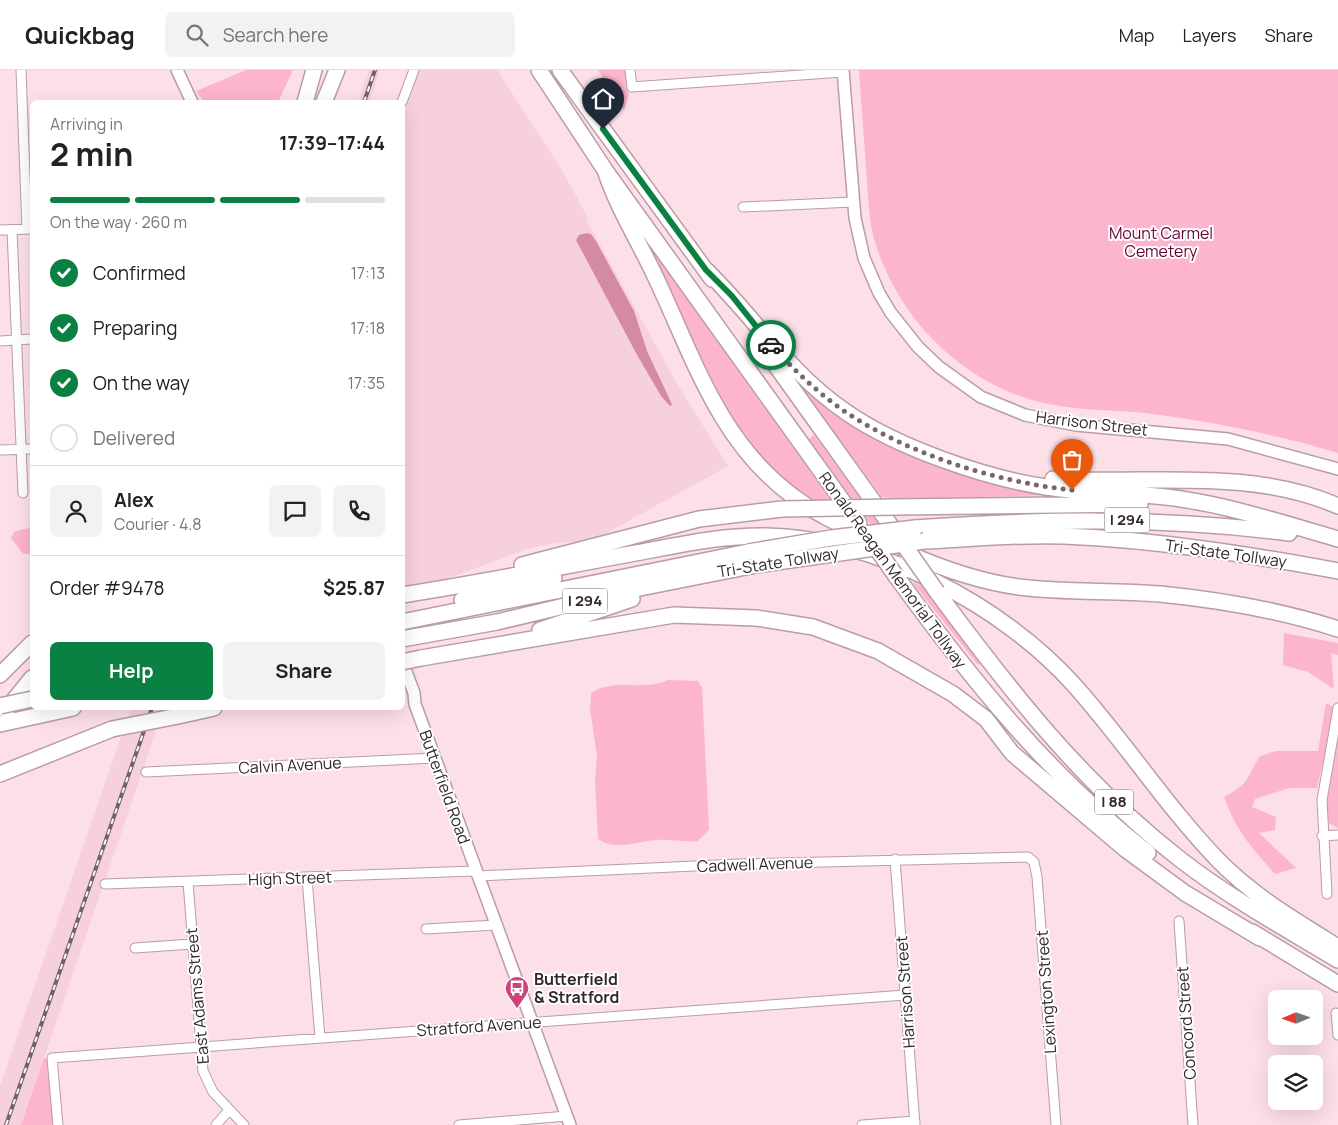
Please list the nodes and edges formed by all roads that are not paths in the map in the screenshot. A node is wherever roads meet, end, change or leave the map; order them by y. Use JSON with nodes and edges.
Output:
{"nodes":[{"id":1,"x":21,"y":70,"type":"edge"},
{"id":2,"x":314,"y":70,"type":"edge"},
{"id":3,"x":337,"y":70,"type":"edge"},
{"id":4,"x":414,"y":70,"type":"edge"},
{"id":5,"x":539,"y":70,"type":"edge"},
{"id":6,"x":560,"y":70,"type":"edge"},
{"id":7,"x":630,"y":70,"type":"edge"},
{"id":8,"x":843,"y":71,"type":"edge"},
{"id":9,"x":179,"y":75,"type":"edge"},
{"id":10,"x":185,"y":100,"type":"edge"},
{"id":11,"x":191,"y":100,"type":"edge"},
{"id":12,"x":306,"y":100,"type":"edge"},
{"id":13,"x":325,"y":100,"type":"edge"},
{"id":14,"x":403,"y":100,"type":"edge"},
{"id":15,"x":605,"y":170,"type":"junction"},
{"id":16,"x":853,"y":202,"type":"junction"},
{"id":17,"x":743,"y":207,"type":"dead end"},
{"id":18,"x":30,"y":229,"type":"edge"},
{"id":19,"x":0,"y":230,"type":"edge"},
{"id":20,"x":12,"y":230,"type":"junction"},
{"id":21,"x":706,"y":270,"type":"junction"},
{"id":22,"x":18,"y":340,"type":"junction"},
{"id":23,"x":30,"y":340,"type":"edge"},
{"id":24,"x":0,"y":341,"type":"edge"},
{"id":25,"x":30,"y":449,"type":"edge"},
{"id":26,"x":0,"y":450,"type":"edge"},
{"id":27,"x":22,"y":450,"type":"junction"},
{"id":28,"x":960,"y":464,"type":"junction"},
{"id":29,"x":1338,"y":469,"type":"edge"},
{"id":30,"x":23,"y":493,"type":"dead end"},
{"id":31,"x":1338,"y":506,"type":"edge"},
{"id":32,"x":1239,"y":512,"type":"junction"},
{"id":33,"x":1338,"y":539,"type":"edge"},
{"id":34,"x":674,"y":546,"type":"junction"},
{"id":35,"x":752,"y":558,"type":"junction"},
{"id":36,"x":1338,"y":571,"type":"edge"},
{"id":37,"x":686,"y":578,"type":"junction"},
{"id":38,"x":405,"y":594,"type":"edge"},
{"id":39,"x":405,"y":594,"type":"edge"},
{"id":40,"x":405,"y":618,"type":"edge"},
{"id":41,"x":405,"y":618,"type":"edge"},
{"id":42,"x":1338,"y":629,"type":"edge"},
{"id":43,"x":408,"y":638,"type":"edge"},
{"id":44,"x":30,"y":645,"type":"edge"},
{"id":45,"x":496,"y":645,"type":"junction"},
{"id":46,"x":405,"y":661,"type":"edge"},
{"id":47,"x":405,"y":670,"type":"edge"},
{"id":48,"x":30,"y":672,"type":"edge"},
{"id":49,"x":0,"y":676,"type":"edge"},
{"id":50,"x":30,"y":680,"type":"edge"},
{"id":51,"x":405,"y":686,"type":"edge"},
{"id":52,"x":30,"y":699,"type":"edge"},
{"id":53,"x":415,"y":704,"type":"junction"},
{"id":54,"x":0,"y":706,"type":"edge"},
{"id":55,"x":1338,"y":708,"type":"edge"},
{"id":56,"x":64,"y":710,"type":"edge"},
{"id":57,"x":205,"y":710,"type":"edge"},
{"id":58,"x":0,"y":716,"type":"edge"},
{"id":59,"x":0,"y":724,"type":"edge"},
{"id":60,"x":434,"y":758,"type":"junction"},
{"id":61,"x":6,"y":772,"type":"edge"},
{"id":62,"x":146,"y":772,"type":"dead end"},
{"id":63,"x":0,"y":780,"type":"edge"},
{"id":64,"x":1322,"y":836,"type":"junction"},
{"id":65,"x":1338,"y":836,"type":"edge"},
{"id":66,"x":896,"y":859,"type":"junction"},
{"id":67,"x":1033,"y":859,"type":"joint"},
{"id":68,"x":476,"y":873,"type":"junction"},
{"id":69,"x":308,"y":878,"type":"junction"},
{"id":70,"x":188,"y":882,"type":"junction"},
{"id":71,"x":105,"y":884,"type":"dead end"},
{"id":72,"x":1327,"y":894,"type":"dead end"},
{"id":73,"x":1178,"y":920,"type":"dead end"},
{"id":74,"x":496,"y":925,"type":"junction"},
{"id":75,"x":426,"y":929,"type":"dead end"},
{"id":76,"x":1260,"y":938,"type":"junction"},
{"id":77,"x":192,"y":944,"type":"junction"},
{"id":78,"x":1338,"y":947,"type":"edge"},
{"id":79,"x":135,"y":948,"type":"dead end"},
{"id":80,"x":1338,"y":960,"type":"edge"},
{"id":81,"x":1338,"y":984,"type":"edge"},
{"id":82,"x":905,"y":995,"type":"junction"},
{"id":83,"x":1336,"y":1013,"type":"dead end"},
{"id":84,"x":532,"y":1022,"type":"junction"},
{"id":85,"x":1338,"y":1036,"type":"edge"},
{"id":86,"x":320,"y":1038,"type":"junction"},
{"id":87,"x":200,"y":1046,"type":"junction"},
{"id":88,"x":229,"y":1110,"type":"junction"},
{"id":89,"x":569,"y":1121,"type":"edge"},
{"id":90,"x":915,"y":1123,"type":"edge"},
{"id":91,"x":58,"y":1125,"type":"edge"},
{"id":92,"x":216,"y":1125,"type":"edge"},
{"id":93,"x":244,"y":1125,"type":"edge"},
{"id":94,"x":459,"y":1125,"type":"edge"},
{"id":95,"x":862,"y":1125,"type":"edge"},
{"id":96,"x":1056,"y":1125,"type":"edge"},
{"id":97,"x":1193,"y":1125,"type":"edge"}],
"edges":[{"from":1,"to":18,"type":"street"},
{"from":2,"to":12,"type":"highway"},
{"from":3,"to":13,"type":"highway"},
{"from":4,"to":14,"type":"street"},
{"from":5,"to":15,"type":"highway","name":"Ronald Reagan Memorial Tollway","number":"I 88"},
{"from":6,"to":21,"type":"highway","name":"Ronald Reagan Memorial Tollway","number":"I 88"},
{"from":7,"to":8,"type":"street"},
{"from":8,"to":16,"type":"main road","name":"Harrison Street"},
{"from":9,"to":10,"type":"main road"},
{"from":9,"to":11,"type":"main road"},
{"from":15,"to":42,"type":"highway"},
{"from":15,"to":76,"type":"highway","name":"Ronald Reagan Memorial Tollway","number":"I 88","bridge":true},
{"from":16,"to":17,"type":"street"},
{"from":16,"to":29,"type":"main road","name":"Harrison Street"},
{"from":18,"to":20,"type":"street"},
{"from":19,"to":20,"type":"street"},
{"from":20,"to":22,"type":"street"},
{"from":21,"to":28,"type":"highway"},
{"from":21,"to":80,"type":"highway","name":"Ronald Reagan Memorial Tollway","number":"I 88","bridge":true},
{"from":22,"to":23,"type":"street"},
{"from":22,"to":24,"type":"street"},
{"from":22,"to":27,"type":"street"},
{"from":25,"to":27,"type":"street"},
{"from":26,"to":27,"type":"street"},
{"from":27,"to":30,"type":"street"},
{"from":28,"to":31,"type":"highway"},
{"from":28,"to":32,"type":"highway"},
{"from":32,"to":33,"type":"highway"},
{"from":32,"to":38,"type":"highway","bridge":true},
{"from":33,"to":35,"type":"highway","name":"Tri-State Tollway","number":"I 294","bridge":true},
{"from":34,"to":39,"type":"highway"},
{"from":34,"to":41,"type":"highway"},
{"from":34,"to":78,"type":"highway"},
{"from":35,"to":36,"type":"highway","name":"Tri-State Tollway","number":"I 294","bridge":true},
{"from":35,"to":37,"type":"highway","name":"Tri-State Tollway","number":"I 294"},
{"from":35,"to":40,"type":"highway","name":"Tri-State Tollway","number":"I 294"},
{"from":37,"to":43,"type":"highway","name":"Tri-State Tollway","number":"I 294"},
{"from":37,"to":45,"type":"highway"},
{"from":44,"to":49,"type":"highway"},
{"from":45,"to":46,"type":"highway","bridge":true},
{"from":45,"to":76,"type":"highway"},
{"from":47,"to":53,"type":"main road","name":"Butterfield Road"},
{"from":48,"to":49,"type":"highway"},
{"from":50,"to":58,"type":"highway"},
{"from":51,"to":53,"type":"main road","name":"Butterfield Road"},
{"from":52,"to":54,"type":"highway","bridge":true},
{"from":53,"to":60,"type":"main road","name":"Butterfield Road"},
{"from":55,"to":64,"type":"street"},
{"from":56,"to":59,"type":"highway"},
{"from":57,"to":61,"type":"highway","bridge":true},
{"from":60,"to":62,"type":"street","name":"Calvin Avenue"},
{"from":60,"to":68,"type":"main road","name":"Butterfield Road"},
{"from":61,"to":63,"type":"highway"},
{"from":64,"to":65,"type":"street"},
{"from":64,"to":72,"type":"street"},
{"from":66,"to":67,"type":"street","name":"Cadwell Avenue"},
{"from":66,"to":68,"type":"street","name":"Cadwell Avenue"},
{"from":66,"to":82,"type":"street","name":"Harrison Street"},
{"from":67,"to":96,"type":"street","name":"Lexington Street"},
{"from":68,"to":69,"type":"street","name":"High Street"},
{"from":68,"to":74,"type":"main road","name":"Butterfield Road"},
{"from":69,"to":70,"type":"street","name":"High Street"},
{"from":69,"to":86,"type":"street"},
{"from":70,"to":71,"type":"street","name":"High Street"},
{"from":70,"to":77,"type":"street","name":"East Adams Street"},
{"from":73,"to":97,"type":"street","name":"Concord Street"},
{"from":74,"to":75,"type":"street"},
{"from":74,"to":84,"type":"main road","name":"Butterfield Road"},
{"from":76,"to":81,"type":"highway","name":"Ronald Reagan Memorial Tollway","number":"I 88"},
{"from":77,"to":79,"type":"street"},
{"from":77,"to":87,"type":"street","name":"East Adams Street"},
{"from":82,"to":84,"type":"street","name":"Stratford Avenue"},
{"from":82,"to":90,"type":"street","name":"Harrison Street"},
{"from":83,"to":85,"type":"street"},
{"from":84,"to":86,"type":"street","name":"Stratford Avenue"},
{"from":84,"to":89,"type":"main road","name":"Butterfield Road"},
{"from":86,"to":87,"type":"street","name":"Stratford Avenue"},
{"from":87,"to":88,"type":"street","name":"East Adams Street"},
{"from":87,"to":91,"type":"street","name":"Stratford Avenue"},
{"from":88,"to":92,"type":"street"},
{"from":88,"to":93,"type":"street","name":"East Adams Street"},
{"from":89,"to":94,"type":"street"},
{"from":90,"to":95,"type":"street"}]}
